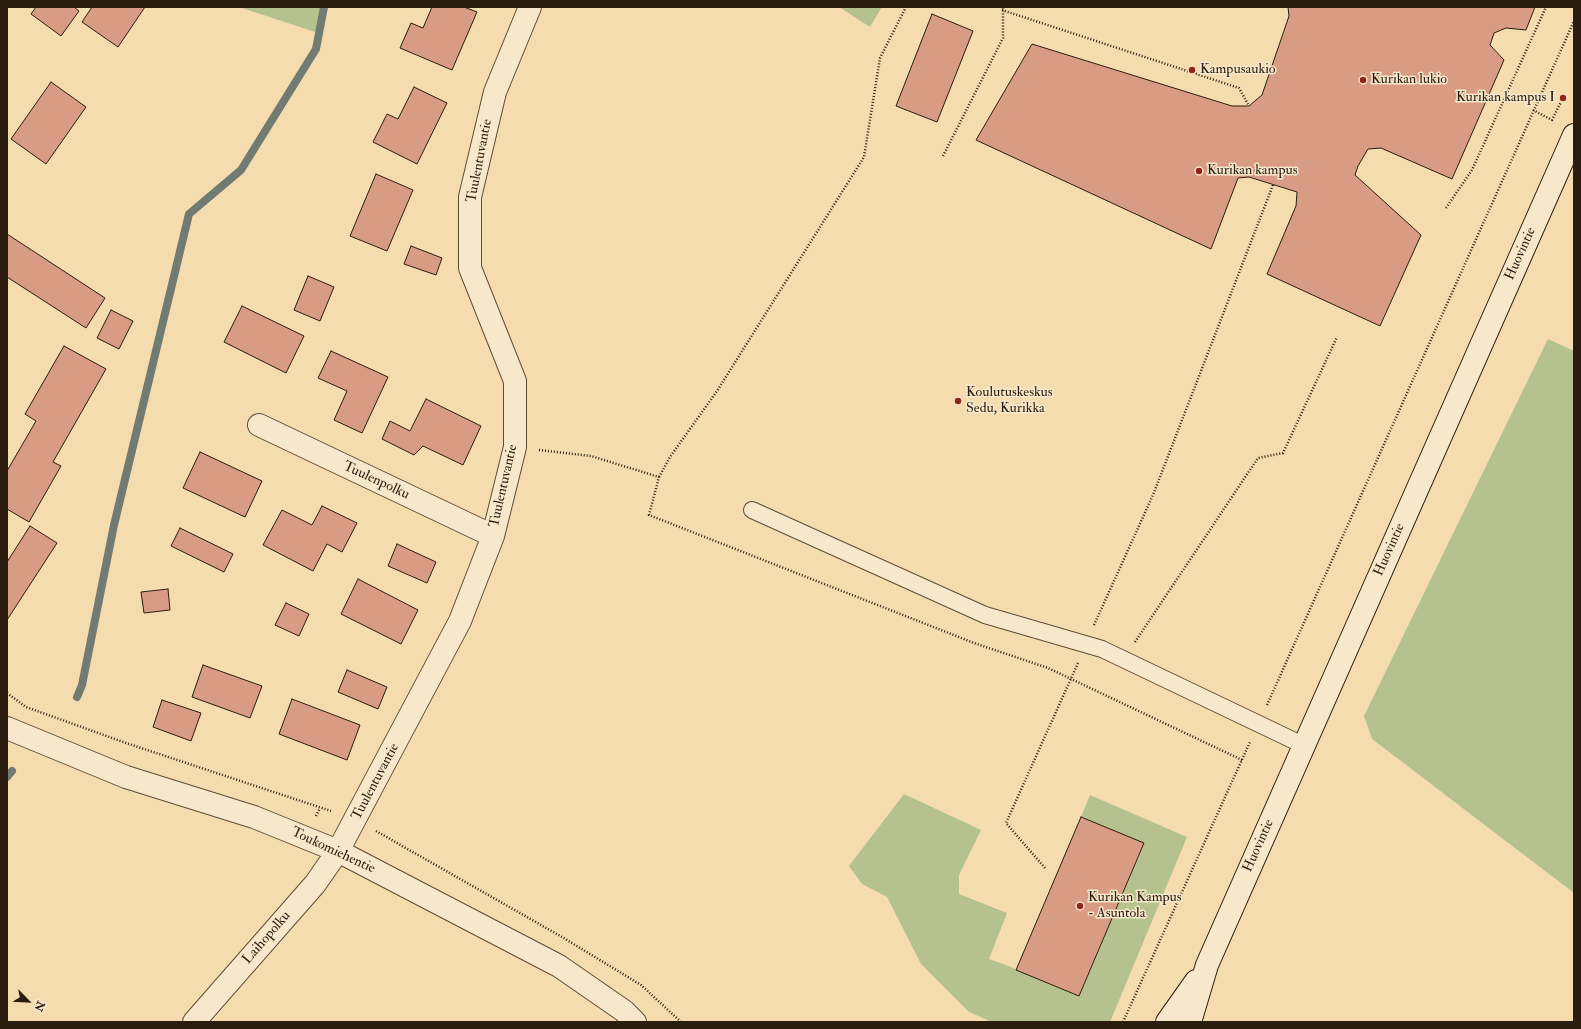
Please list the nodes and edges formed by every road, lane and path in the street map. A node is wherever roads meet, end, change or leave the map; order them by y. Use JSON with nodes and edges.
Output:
{"nodes":[{"id":1,"x":530,"y":7,"type":"edge"},
{"id":2,"x":906,"y":7,"type":"edge"},
{"id":3,"x":1546,"y":7,"type":"edge"},
{"id":4,"x":1002,"y":8,"type":"edge"},
{"id":5,"x":1574,"y":21,"type":"edge"},
{"id":6,"x":1563,"y":98,"type":"dead end"},
{"id":7,"x":1249,"y":106,"type":"dead end"},
{"id":8,"x":1533,"y":110,"type":"junction"},
{"id":9,"x":1574,"y":135,"type":"edge"},
{"id":10,"x":943,"y":156,"type":"dead end"},
{"id":11,"x":1273,"y":185,"type":"dead end"},
{"id":12,"x":1446,"y":208,"type":"dead end"},
{"id":13,"x":1337,"y":337,"type":"dead end"},
{"id":14,"x":259,"y":425,"type":"dead end"},
{"id":15,"x":515,"y":447,"type":"junction"},
{"id":16,"x":659,"y":477,"type":"junction"},
{"id":17,"x":752,"y":510,"type":"dead end"},
{"id":18,"x":493,"y":536,"type":"junction"},
{"id":19,"x":1086,"y":644,"type":"junction"},
{"id":20,"x":1123,"y":659,"type":"junction"},
{"id":21,"x":1070,"y":679,"type":"junction"},
{"id":22,"x":1259,"y":723,"type":"junction"},
{"id":23,"x":7,"y":728,"type":"edge"},
{"id":24,"x":1304,"y":745,"type":"junction"},
{"id":25,"x":1242,"y":760,"type":"junction"},
{"id":26,"x":338,"y":852,"type":"junction"},
{"id":27,"x":1045,"y":868,"type":"dead end"},
{"id":28,"x":1207,"y":965,"type":"junction"},
{"id":29,"x":194,"y":1022,"type":"edge"},
{"id":30,"x":635,"y":1022,"type":"edge"},
{"id":31,"x":1123,"y":1022,"type":"edge"},
{"id":32,"x":1167,"y":1022,"type":"edge"},
{"id":33,"x":1190,"y":1022,"type":"edge"}],
"edges":[{"from":1,"to":15,"type":"street","name":"Tuulentuvantie"},
{"from":2,"to":16,"type":"path"},
{"from":3,"to":12,"type":"path"},
{"from":4,"to":7,"type":"path"},
{"from":4,"to":10,"type":"path"},
{"from":5,"to":8,"type":"path"},
{"from":6,"to":8,"type":"path"},
{"from":8,"to":22,"type":"path"},
{"from":9,"to":24,"type":"street","name":"Huovintie"},
{"from":11,"to":19,"type":"path"},
{"from":13,"to":20,"type":"path"},
{"from":14,"to":18,"type":"street","name":"Tuulenpolku"},
{"from":15,"to":16,"type":"path"},
{"from":15,"to":18,"type":"street","name":"Tuulentuvantie"},
{"from":16,"to":21,"type":"path"},
{"from":17,"to":19,"type":"lane"},
{"from":18,"to":26,"type":"street","name":"Tuulentuvantie"},
{"from":19,"to":20,"type":"lane"},
{"from":19,"to":21,"type":"path"},
{"from":20,"to":22,"type":"lane"},
{"from":21,"to":25,"type":"path"},
{"from":21,"to":27,"type":"path"},
{"from":22,"to":24,"type":"lane"},
{"from":22,"to":25,"type":"path"},
{"from":23,"to":26,"type":"street","name":"Toukomiehentie"},
{"from":24,"to":28,"type":"street","name":"Huovintie"},
{"from":25,"to":31,"type":"path"},
{"from":26,"to":29,"type":"street","name":"Laihopolku"},
{"from":26,"to":30,"type":"street","name":"Toukomiehentie"},
{"from":28,"to":32,"type":"street","name":"Huovintie"},
{"from":28,"to":33,"type":"street","name":"Huovintie"}]}
